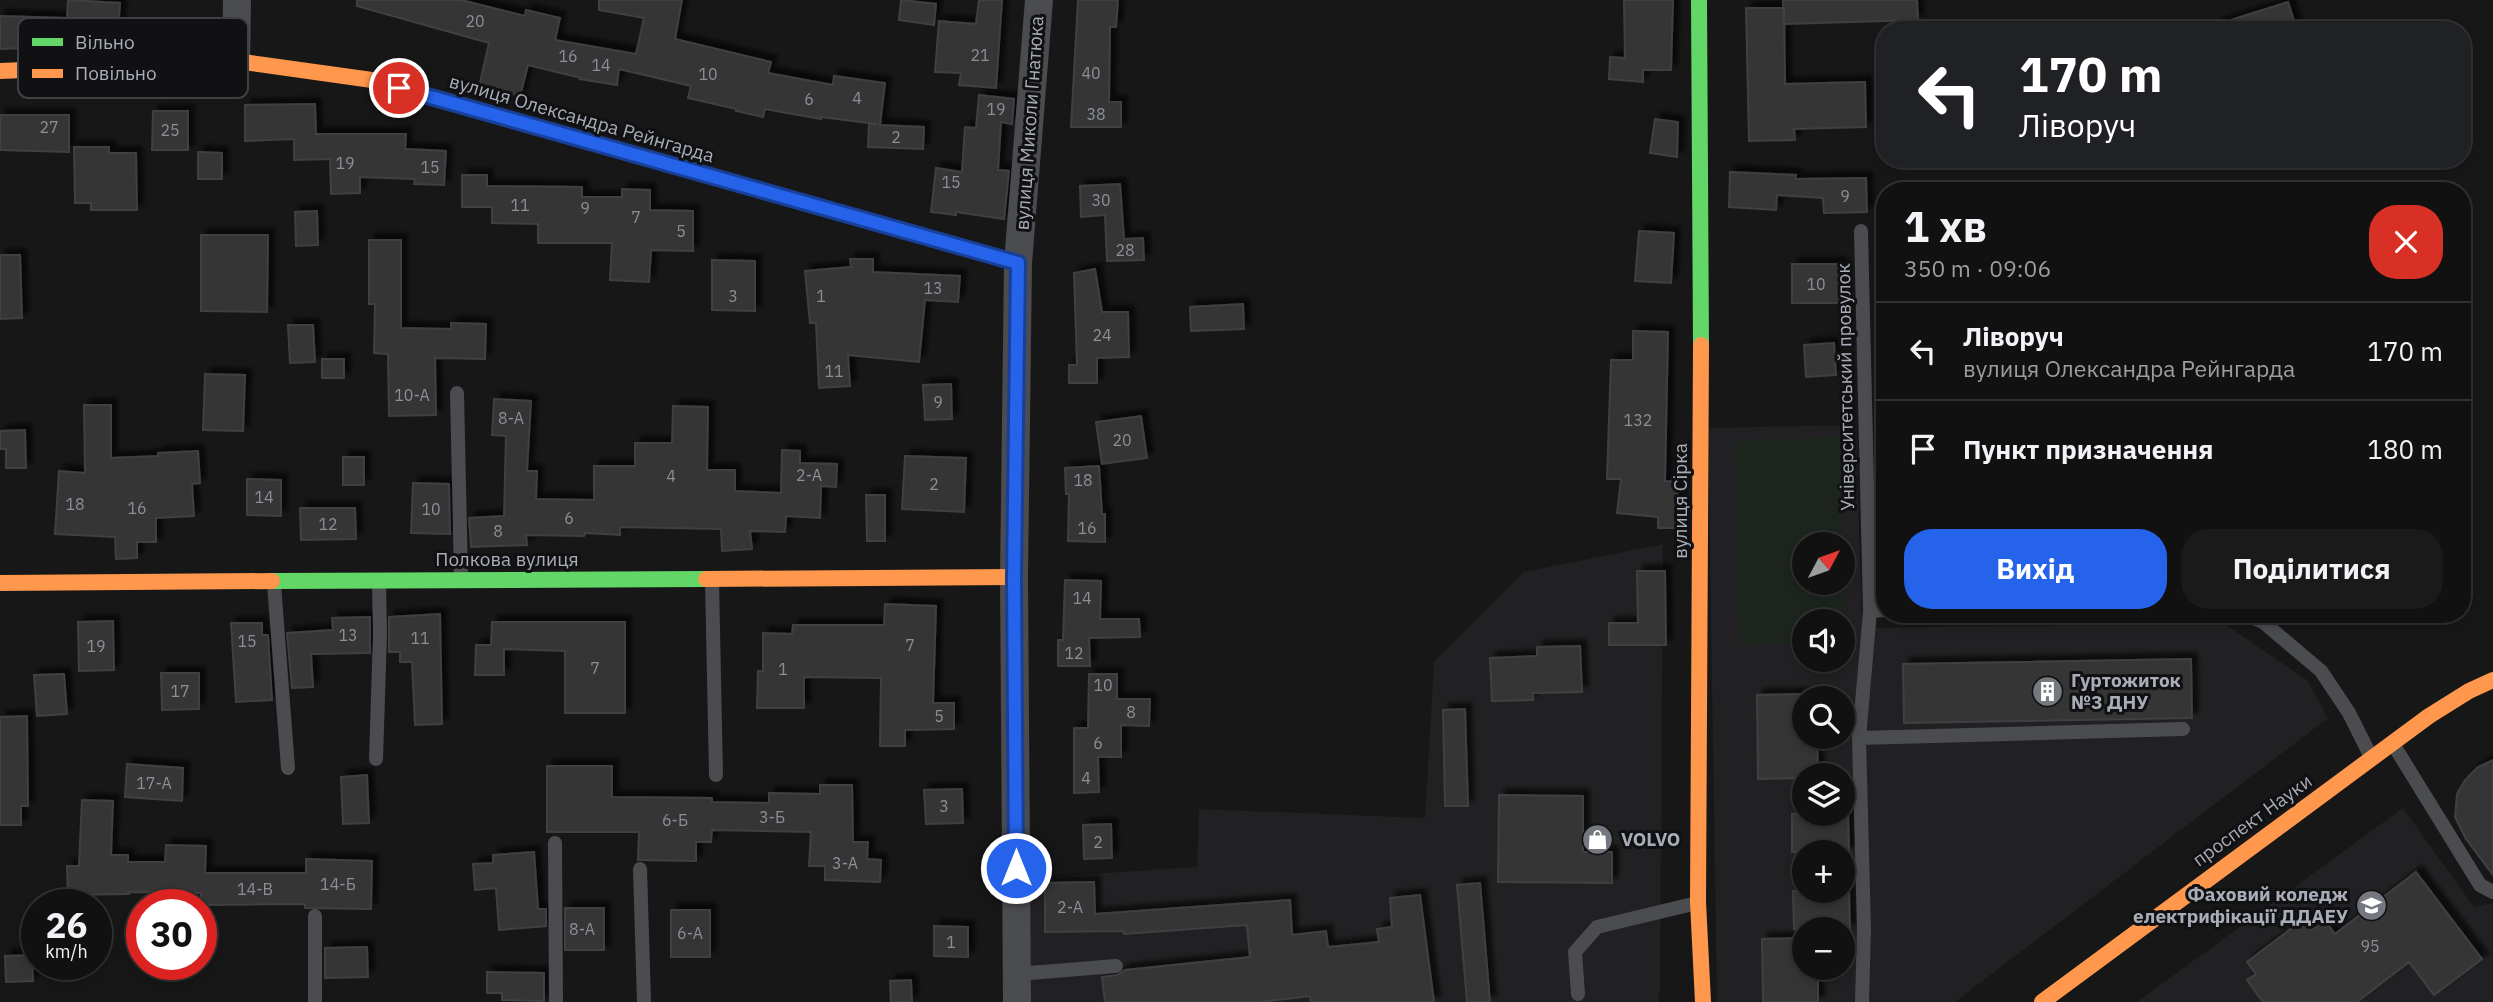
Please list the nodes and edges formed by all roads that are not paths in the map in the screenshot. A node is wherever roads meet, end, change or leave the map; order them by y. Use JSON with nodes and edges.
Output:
{"nodes":[{"id":1,"x":237,"y":0,"type":"edge"},
{"id":2,"x":1039,"y":0,"type":"edge"},
{"id":3,"x":1699,"y":0,"type":"edge"},
{"id":4,"x":237,"y":18,"type":"edge"},
{"id":5,"x":248,"y":63,"type":"edge"},
{"id":6,"x":18,"y":70,"type":"edge"},
{"id":7,"x":0,"y":71,"type":"edge"},
{"id":8,"x":1861,"y":231,"type":"dead end"},
{"id":9,"x":1018,"y":263,"type":"junction"},
{"id":10,"x":457,"y":393,"type":"dead end"},
{"id":11,"x":1014,"y":577,"type":"junction"},
{"id":12,"x":712,"y":578,"type":"junction"},
{"id":13,"x":461,"y":580,"type":"junction"},
{"id":14,"x":274,"y":581,"type":"junction"},
{"id":15,"x":379,"y":581,"type":"junction"},
{"id":16,"x":0,"y":583,"type":"edge"},
{"id":17,"x":1876,"y":587,"type":"edge"},
{"id":18,"x":1876,"y":618,"type":"edge"},
{"id":19,"x":2264,"y":623,"type":"edge"},
{"id":20,"x":2493,"y":680,"type":"edge"},
{"id":21,"x":2183,"y":729,"type":"dead end"},
{"id":22,"x":1860,"y":738,"type":"junction"},
{"id":23,"x":2393,"y":743,"type":"junction"},
{"id":24,"x":2371,"y":758,"type":"junction"},
{"id":25,"x":376,"y":759,"type":"dead end"},
{"id":26,"x":288,"y":768,"type":"dead end"},
{"id":27,"x":716,"y":775,"type":"dead end"},
{"id":28,"x":555,"y":843,"type":"dead end"},
{"id":29,"x":640,"y":869,"type":"dead end"},
{"id":30,"x":2493,"y":892,"type":"edge"},
{"id":31,"x":1698,"y":902,"type":"junction"},
{"id":32,"x":315,"y":916,"type":"dead end"},
{"id":33,"x":1116,"y":966,"type":"dead end"},
{"id":34,"x":1017,"y":974,"type":"junction"},
{"id":35,"x":1578,"y":994,"type":"dead end"},
{"id":36,"x":315,"y":1002,"type":"edge"},
{"id":37,"x":556,"y":1002,"type":"edge"},
{"id":38,"x":644,"y":1002,"type":"edge"},
{"id":39,"x":1017,"y":1002,"type":"edge"},
{"id":40,"x":1703,"y":1002,"type":"edge"},
{"id":41,"x":1862,"y":1002,"type":"edge"},
{"id":42,"x":2042,"y":1002,"type":"edge"}],
"edges":[{"from":1,"to":4,"type":"street"},
{"from":2,"to":9,"type":"street","name":"вулиця Миколи Гнатюка"},
{"from":3,"to":31,"type":"street","name":"вулиця Сірка"},
{"from":5,"to":9,"type":"street","name":"вулиця Олександра Рейнгарда"},
{"from":6,"to":7,"type":"street","name":"вулиця Олександра Рейнгарда"},
{"from":8,"to":17,"type":"lane","name":"Університетський провулок"},
{"from":9,"to":11,"type":"street","name":"вулиця Миколи Гнатюка"},
{"from":10,"to":13,"type":"lane"},
{"from":11,"to":12,"type":"street","name":"Полкова вулиця"},
{"from":11,"to":34,"type":"street","name":"вулиця Миколи Гнатюка"},
{"from":12,"to":13,"type":"street","name":"Полкова вулиця"},
{"from":12,"to":27,"type":"lane"},
{"from":13,"to":15,"type":"street","name":"Полкова вулиця"},
{"from":14,"to":15,"type":"street","name":"Полкова вулиця"},
{"from":14,"to":16,"type":"street","name":"Полкова вулиця"},
{"from":14,"to":26,"type":"lane"},
{"from":15,"to":25,"type":"lane"},
{"from":18,"to":22,"type":"lane","name":"Університетський провулок"},
{"from":19,"to":24,"type":"lane"},
{"from":20,"to":23,"type":"street","name":"проспект Науки"},
{"from":21,"to":22,"type":"lane"},
{"from":22,"to":41,"type":"lane","name":"Університетський провулок"},
{"from":23,"to":24,"type":"street","name":"проспект Науки"},
{"from":23,"to":30,"type":"lane"},
{"from":24,"to":42,"type":"street","name":"проспект Науки"},
{"from":28,"to":37,"type":"lane"},
{"from":29,"to":38,"type":"lane"},
{"from":31,"to":35,"type":"lane"},
{"from":31,"to":40,"type":"street","name":"вулиця Сірка"},
{"from":32,"to":36,"type":"lane"},
{"from":33,"to":34,"type":"lane"},
{"from":34,"to":39,"type":"street","name":"вулиця Миколи Гнатюка"}]}
